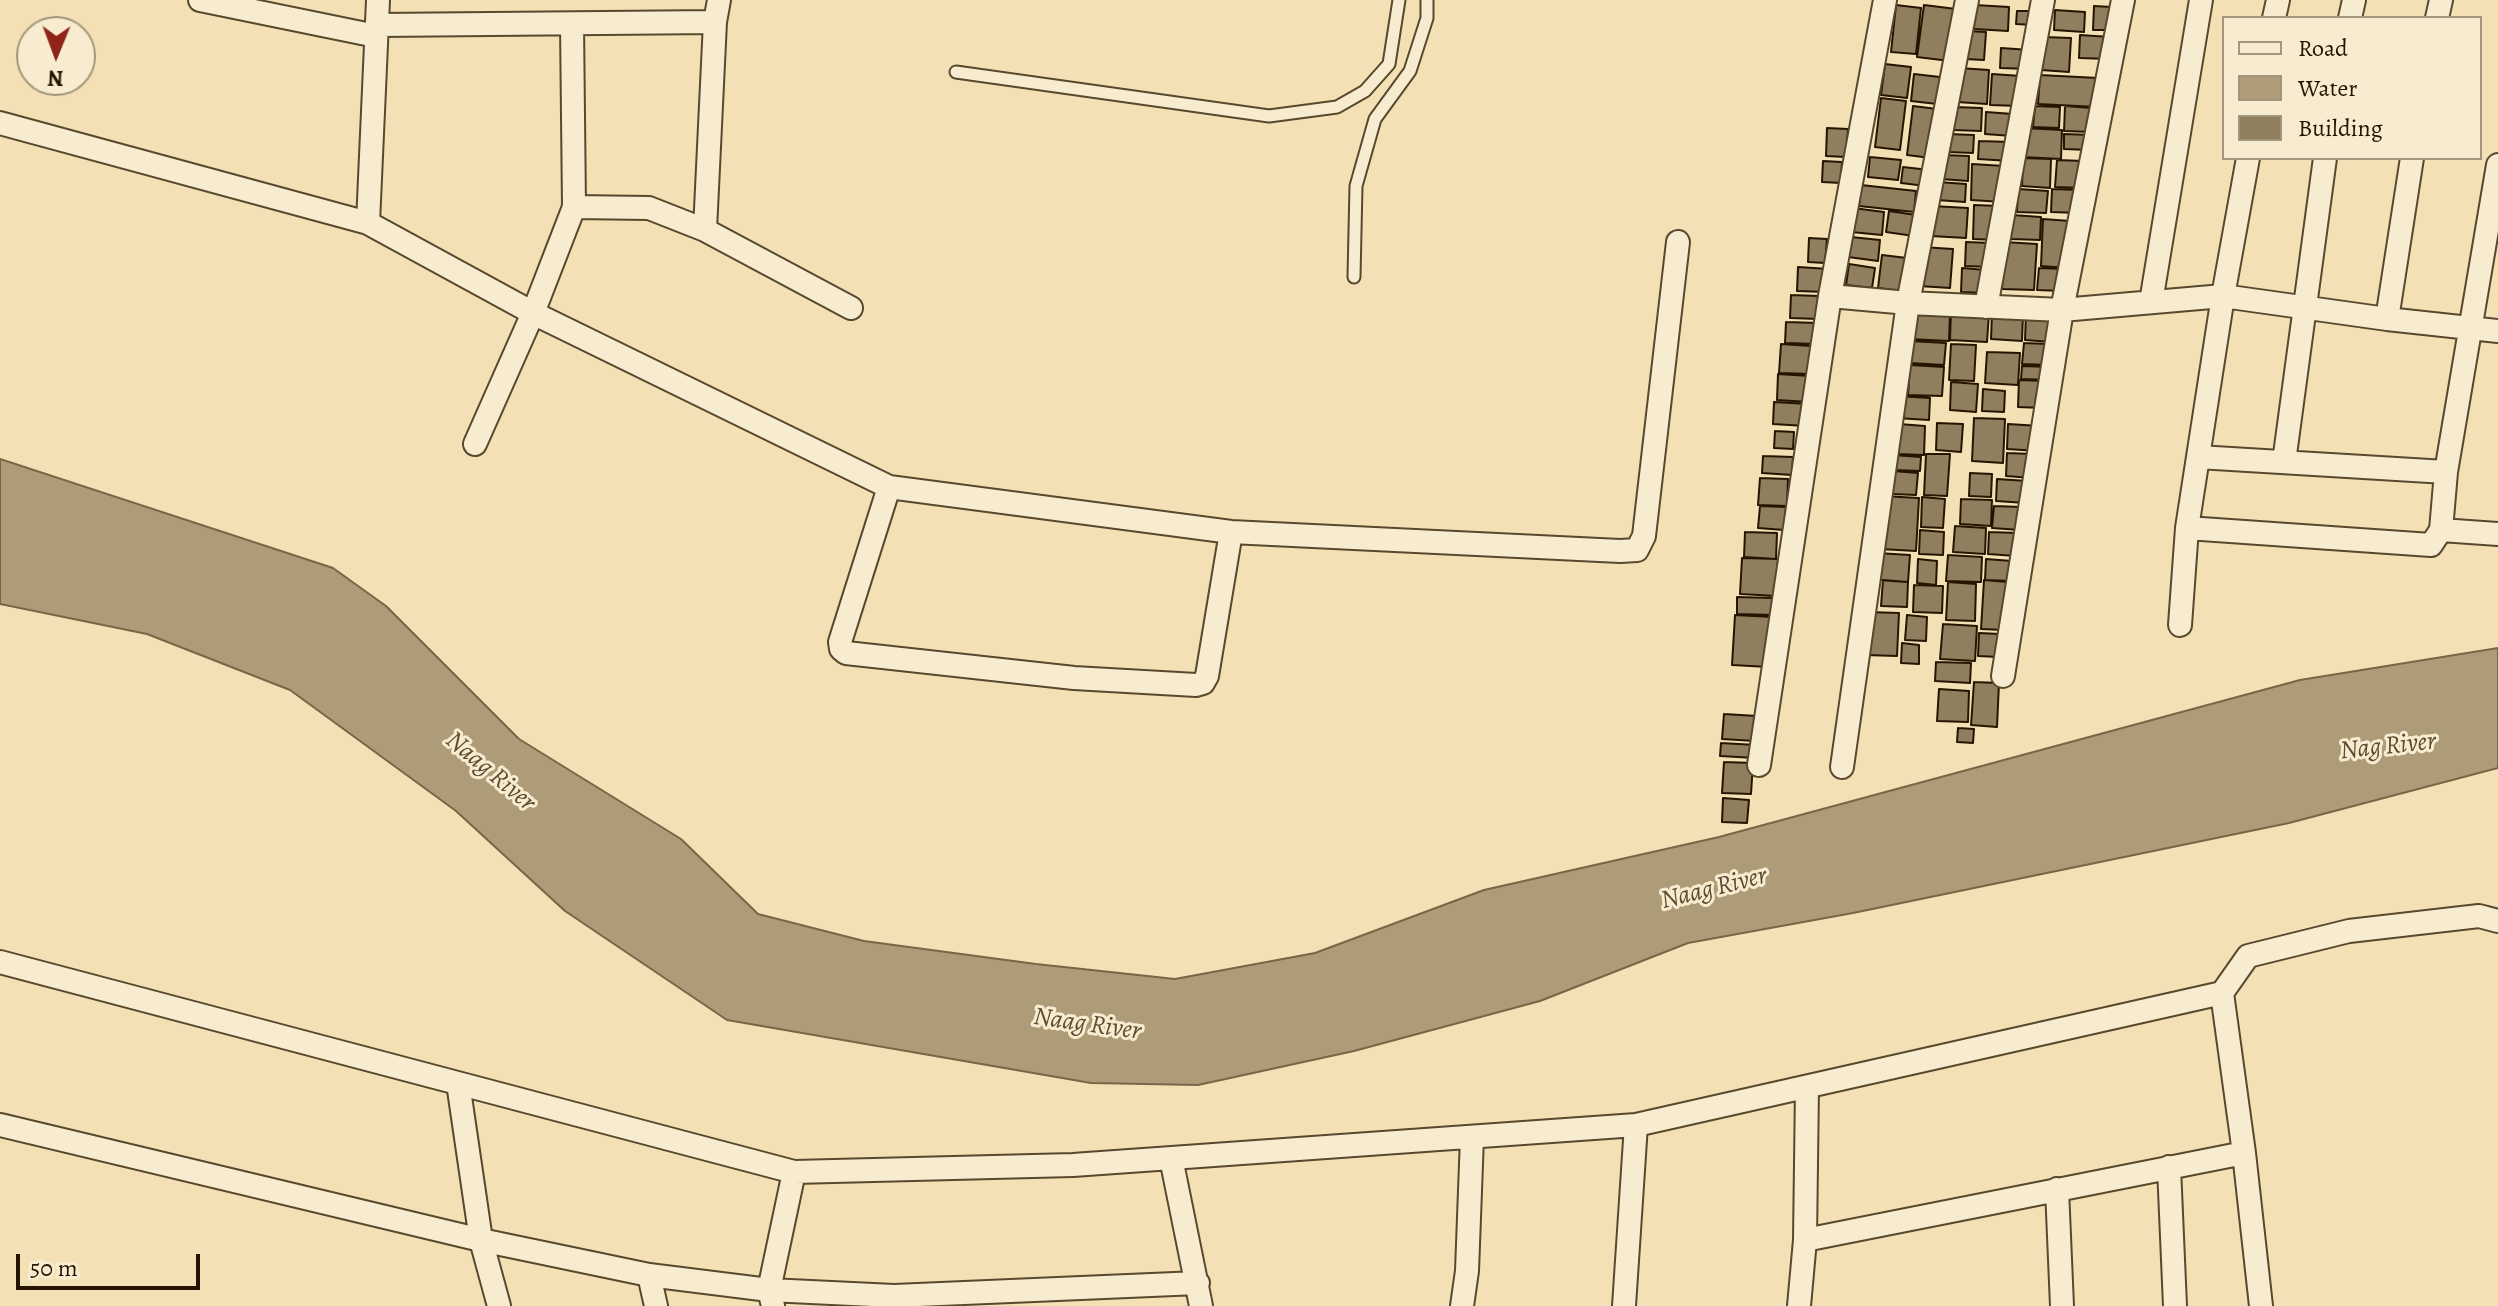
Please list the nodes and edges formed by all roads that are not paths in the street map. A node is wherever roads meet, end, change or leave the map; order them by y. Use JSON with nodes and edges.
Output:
{"nodes":[{"id":1,"x":200,"y":0,"type":"edge"},
{"id":2,"x":378,"y":0,"type":"edge"},
{"id":3,"x":719,"y":0,"type":"edge"},
{"id":4,"x":1427,"y":0,"type":"edge"},
{"id":5,"x":1885,"y":0,"type":"edge"},
{"id":6,"x":1967,"y":0,"type":"edge"},
{"id":7,"x":2043,"y":0,"type":"edge"},
{"id":8,"x":2123,"y":0,"type":"edge"},
{"id":9,"x":2201,"y":0,"type":"edge"},
{"id":10,"x":1397,"y":1,"type":"edge"},
{"id":11,"x":715,"y":22,"type":"junction"},
{"id":12,"x":572,"y":24,"type":"junction"},
{"id":13,"x":377,"y":30,"type":"junction"},
{"id":14,"x":956,"y":72,"type":"dead end"},
{"id":15,"x":0,"y":123,"type":"edge"},
{"id":16,"x":2248,"y":160,"type":"edge"},
{"id":17,"x":2325,"y":160,"type":"edge"},
{"id":18,"x":2412,"y":160,"type":"edge"},
{"id":19,"x":2498,"y":165,"type":"edge"},
{"id":20,"x":574,"y":207,"type":"junction"},
{"id":21,"x":368,"y":223,"type":"junction"},
{"id":22,"x":705,"y":230,"type":"junction"},
{"id":23,"x":1678,"y":242,"type":"dead end"},
{"id":24,"x":1354,"y":277,"type":"dead end"},
{"id":25,"x":1830,"y":296,"type":"junction"},
{"id":26,"x":2223,"y":296,"type":"junction"},
{"id":27,"x":2151,"y":302,"type":"junction"},
{"id":28,"x":1908,"y":303,"type":"junction"},
{"id":29,"x":1986,"y":307,"type":"junction"},
{"id":30,"x":2304,"y":307,"type":"junction"},
{"id":31,"x":851,"y":308,"type":"dead end"},
{"id":32,"x":2062,"y":310,"type":"junction"},
{"id":33,"x":533,"y":313,"type":"junction"},
{"id":34,"x":2387,"y":319,"type":"junction"},
{"id":35,"x":2469,"y":330,"type":"junction"},
{"id":36,"x":2498,"y":331,"type":"edge"},
{"id":37,"x":475,"y":444,"type":"dead end"},
{"id":38,"x":2198,"y":457,"type":"junction"},
{"id":39,"x":2284,"y":462,"type":"junction"},
{"id":40,"x":2446,"y":472,"type":"junction"},
{"id":41,"x":889,"y":487,"type":"junction"},
{"id":42,"x":2187,"y":528,"type":"junction"},
{"id":43,"x":2441,"y":530,"type":"junction"},
{"id":44,"x":1231,"y":532,"type":"junction"},
{"id":45,"x":2498,"y":534,"type":"edge"},
{"id":46,"x":2180,"y":625,"type":"dead end"},
{"id":47,"x":2003,"y":676,"type":"dead end"},
{"id":48,"x":1759,"y":765,"type":"dead end"},
{"id":49,"x":1842,"y":767,"type":"dead end"},
{"id":50,"x":2498,"y":921,"type":"edge"},
{"id":51,"x":0,"y":962,"type":"edge"},
{"id":52,"x":2222,"y":993,"type":"junction"},
{"id":53,"x":458,"y":1083,"type":"junction"},
{"id":54,"x":1807,"y":1087,"type":"junction"},
{"id":55,"x":0,"y":1125,"type":"edge"},
{"id":56,"x":1636,"y":1125,"type":"junction"},
{"id":57,"x":1472,"y":1137,"type":"junction"},
{"id":58,"x":2244,"y":1153,"type":"junction"},
{"id":59,"x":1171,"y":1158,"type":"junction"},
{"id":60,"x":2169,"y":1167,"type":"junction"},
{"id":61,"x":794,"y":1172,"type":"junction"},
{"id":62,"x":2057,"y":1189,"type":"junction"},
{"id":63,"x":481,"y":1240,"type":"junction"},
{"id":64,"x":1805,"y":1240,"type":"junction"},
{"id":65,"x":649,"y":1275,"type":"junction"},
{"id":66,"x":1198,"y":1283,"type":"junction"},
{"id":67,"x":771,"y":1298,"type":"edge"},
{"id":68,"x":896,"y":1301,"type":"edge"},
{"id":69,"x":499,"y":1306,"type":"edge"},
{"id":70,"x":656,"y":1306,"type":"edge"},
{"id":71,"x":1201,"y":1306,"type":"edge"},
{"id":72,"x":1462,"y":1306,"type":"edge"},
{"id":73,"x":1624,"y":1306,"type":"edge"},
{"id":74,"x":1799,"y":1306,"type":"edge"},
{"id":75,"x":2062,"y":1306,"type":"edge"},
{"id":76,"x":2175,"y":1306,"type":"edge"},
{"id":77,"x":2261,"y":1306,"type":"edge"}],
"edges":[{"from":1,"to":13,"type":"street"},
{"from":2,"to":13,"type":"street"},
{"from":3,"to":11,"type":"street"},
{"from":4,"to":24,"type":"lane"},
{"from":5,"to":25,"type":"street"},
{"from":6,"to":28,"type":"street"},
{"from":7,"to":29,"type":"street"},
{"from":8,"to":32,"type":"street"},
{"from":9,"to":27,"type":"street"},
{"from":10,"to":14,"type":"lane"},
{"from":11,"to":12,"type":"street"},
{"from":11,"to":22,"type":"street"},
{"from":12,"to":13,"type":"street"},
{"from":12,"to":20,"type":"street"},
{"from":13,"to":21,"type":"street"},
{"from":15,"to":21,"type":"street"},
{"from":16,"to":26,"type":"street"},
{"from":17,"to":30,"type":"street"},
{"from":18,"to":34,"type":"street"},
{"from":19,"to":35,"type":"street"},
{"from":20,"to":22,"type":"street"},
{"from":20,"to":33,"type":"street"},
{"from":21,"to":33,"type":"street"},
{"from":22,"to":31,"type":"street"},
{"from":23,"to":44,"type":"street"},
{"from":25,"to":28,"type":"street"},
{"from":25,"to":48,"type":"street"},
{"from":26,"to":27,"type":"street"},
{"from":26,"to":30,"type":"street"},
{"from":26,"to":38,"type":"street"},
{"from":27,"to":32,"type":"street"},
{"from":28,"to":29,"type":"street"},
{"from":28,"to":49,"type":"street"},
{"from":29,"to":32,"type":"street"},
{"from":30,"to":34,"type":"street"},
{"from":30,"to":39,"type":"street"},
{"from":32,"to":47,"type":"street"},
{"from":33,"to":37,"type":"street"},
{"from":33,"to":41,"type":"street"},
{"from":34,"to":35,"type":"street"},
{"from":35,"to":36,"type":"street"},
{"from":35,"to":40,"type":"street"},
{"from":38,"to":39,"type":"street"},
{"from":38,"to":42,"type":"street"},
{"from":39,"to":40,"type":"street"},
{"from":40,"to":43,"type":"street"},
{"from":41,"to":44,"type":"street"},
{"from":41,"to":44,"type":"street"},
{"from":42,"to":43,"type":"street"},
{"from":42,"to":46,"type":"street"},
{"from":43,"to":45,"type":"street"},
{"from":50,"to":52,"type":"street"},
{"from":51,"to":53,"type":"street"},
{"from":52,"to":54,"type":"street"},
{"from":52,"to":58,"type":"street"},
{"from":53,"to":61,"type":"street"},
{"from":53,"to":63,"type":"street"},
{"from":54,"to":56,"type":"street"},
{"from":54,"to":64,"type":"street"},
{"from":55,"to":63,"type":"street"},
{"from":56,"to":57,"type":"street"},
{"from":56,"to":73,"type":"street"},
{"from":57,"to":59,"type":"street"},
{"from":57,"to":72,"type":"street"},
{"from":58,"to":60,"type":"street"},
{"from":58,"to":77,"type":"street"},
{"from":59,"to":61,"type":"street"},
{"from":59,"to":66,"type":"street"},
{"from":60,"to":62,"type":"street"},
{"from":60,"to":76,"type":"street"},
{"from":61,"to":67,"type":"street"},
{"from":62,"to":64,"type":"street"},
{"from":62,"to":75,"type":"street"},
{"from":63,"to":65,"type":"street"},
{"from":63,"to":69,"type":"street"},
{"from":64,"to":74,"type":"street"},
{"from":65,"to":67,"type":"street"},
{"from":65,"to":70,"type":"street"},
{"from":66,"to":68,"type":"street"},
{"from":66,"to":71,"type":"street"},
{"from":67,"to":68,"type":"street"}]}
